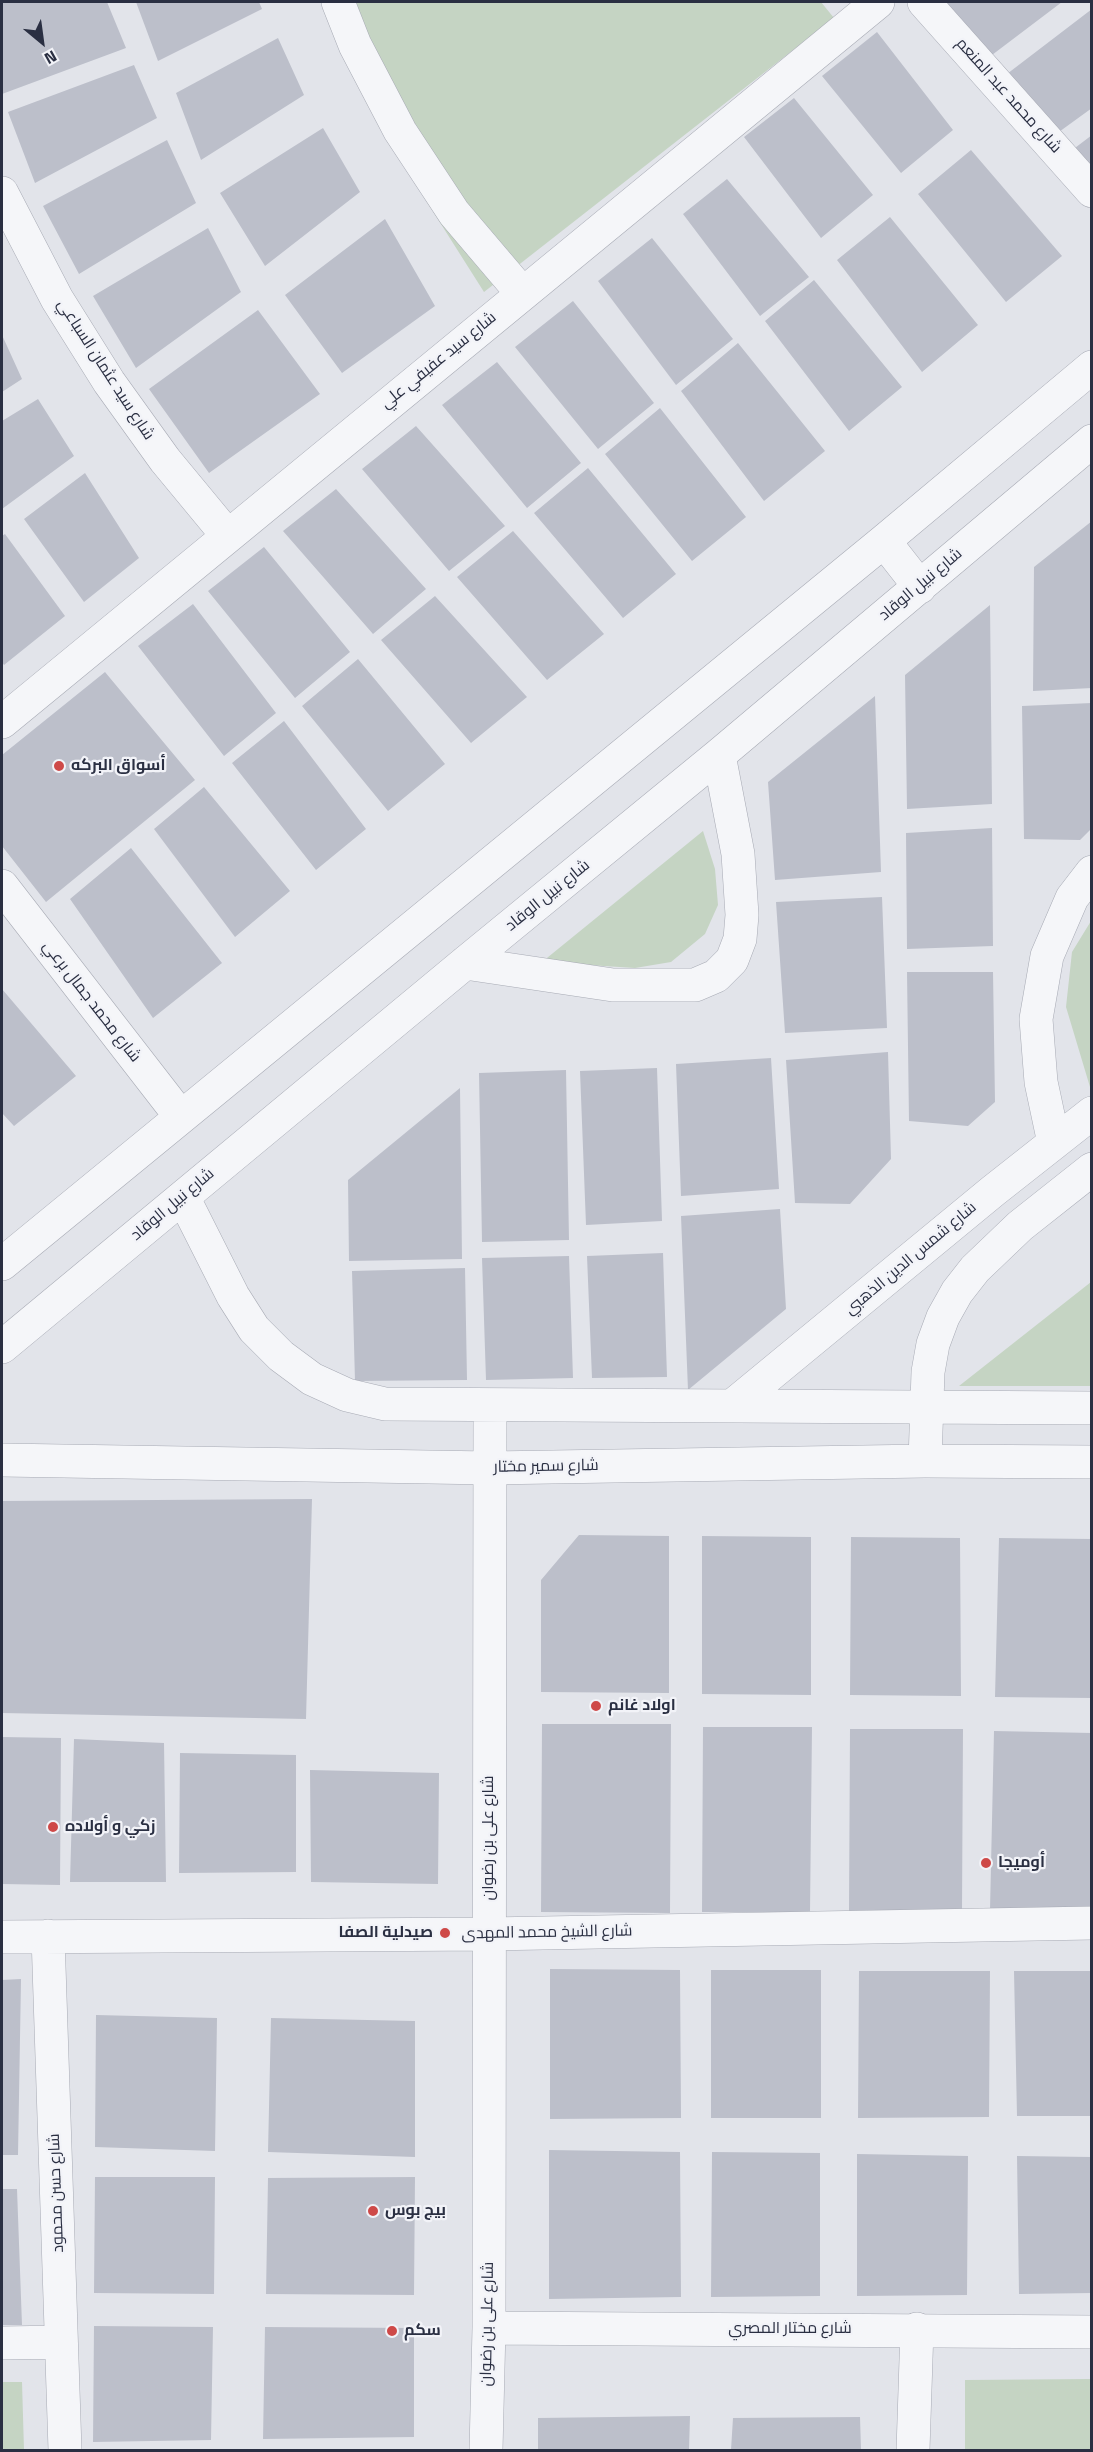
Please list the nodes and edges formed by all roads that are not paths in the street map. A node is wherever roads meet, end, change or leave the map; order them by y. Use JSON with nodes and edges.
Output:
{"nodes":[{"id":1,"x":338,"y":2,"type":"edge"},
{"id":2,"x":878,"y":2,"type":"edge"},
{"id":3,"x":924,"y":2,"type":"edge"},
{"id":4,"x":1092,"y":191,"type":"edge"},
{"id":5,"x":2,"y":193,"type":"edge"},
{"id":6,"x":522,"y":293,"type":"junction"},
{"id":7,"x":1092,"y":367,"type":"edge"},
{"id":8,"x":1092,"y":441,"type":"edge"},
{"id":9,"x":227,"y":535,"type":"junction"},
{"id":10,"x":884,"y":540,"type":"junction"},
{"id":11,"x":920,"y":587,"type":"junction"},
{"id":12,"x":2,"y":722,"type":"edge"},
{"id":13,"x":719,"y":756,"type":"junction"},
{"id":14,"x":1092,"y":872,"type":"edge"},
{"id":15,"x":2,"y":886,"type":"edge"},
{"id":16,"x":465,"y":963,"type":"junction"},
{"id":17,"x":1092,"y":1113,"type":"edge"},
{"id":18,"x":181,"y":1117,"type":"junction"},
{"id":19,"x":1054,"y":1143,"type":"junction"},
{"id":20,"x":1092,"y":1169,"type":"edge"},
{"id":21,"x":993,"y":1191,"type":"junction"},
{"id":22,"x":183,"y":1197,"type":"junction"},
{"id":23,"x":1020,"y":1226,"type":"junction"},
{"id":24,"x":2,"y":1264,"type":"edge"},
{"id":25,"x":2,"y":1347,"type":"edge"},
{"id":26,"x":490,"y":1405,"type":"junction"},
{"id":27,"x":732,"y":1406,"type":"junction"},
{"id":28,"x":926,"y":1407,"type":"junction"},
{"id":29,"x":1092,"y":1408,"type":"edge"},
{"id":30,"x":2,"y":1460,"type":"edge"},
{"id":31,"x":925,"y":1461,"type":"junction"},
{"id":32,"x":1092,"y":1462,"type":"edge"},
{"id":33,"x":490,"y":1468,"type":"junction"},
{"id":34,"x":1092,"y":1923,"type":"edge"},
{"id":35,"x":489,"y":1934,"type":"junction"},
{"id":36,"x":48,"y":1936,"type":"junction"},
{"id":37,"x":2,"y":1937,"type":"edge"},
{"id":38,"x":489,"y":2328,"type":"junction"},
{"id":39,"x":917,"y":2330,"type":"junction"},
{"id":40,"x":1092,"y":2332,"type":"edge"},
{"id":41,"x":61,"y":2342,"type":"junction"},
{"id":42,"x":2,"y":2343,"type":"edge"},
{"id":43,"x":65,"y":2451,"type":"edge"},
{"id":44,"x":486,"y":2451,"type":"edge"},
{"id":45,"x":913,"y":2451,"type":"edge"}],
"edges":[{"from":1,"to":6,"type":"street"},
{"from":2,"to":6,"type":"street","name":"شارع سيد عفيفي علي"},
{"from":3,"to":4,"type":"street","name":"شارع محمد عبد المنعم"},
{"from":5,"to":9,"type":"street","name":"شارع سيد عثمان السباعي"},
{"from":6,"to":9,"type":"street","name":"شارع سيد عفيفي علي"},
{"from":7,"to":10,"type":"street"},
{"from":8,"to":11,"type":"street","name":"شارع نبيل الوقاد"},
{"from":9,"to":12,"type":"street","name":"شارع سيد عفيفي علي"},
{"from":10,"to":11,"type":"street"},
{"from":10,"to":18,"type":"street"},
{"from":11,"to":13,"type":"street","name":"شارع نبيل الوقاد"},
{"from":13,"to":16,"type":"street","name":"شارع نبيل الوقاد"},
{"from":13,"to":16,"type":"street"},
{"from":14,"to":19,"type":"street"},
{"from":15,"to":18,"type":"street","name":"شارع محمد جمال برعي"},
{"from":16,"to":22,"type":"street","name":"شارع نبيل الوقاد"},
{"from":17,"to":19,"type":"street","name":"شارع شمس الدين الذهبي"},
{"from":18,"to":24,"type":"street"},
{"from":19,"to":21,"type":"street","name":"شارع شمس الدين الذهبي"},
{"from":20,"to":23,"type":"street"},
{"from":21,"to":23,"type":"street"},
{"from":21,"to":27,"type":"street","name":"شارع شمس الدين الذهبي"},
{"from":22,"to":25,"type":"street","name":"شارع نبيل الوقاد"},
{"from":22,"to":26,"type":"street"},
{"from":23,"to":28,"type":"street"},
{"from":26,"to":27,"type":"street"},
{"from":26,"to":33,"type":"street","name":"شارع على بن رضوان"},
{"from":27,"to":28,"type":"street"},
{"from":28,"to":29,"type":"street"},
{"from":28,"to":31,"type":"street"},
{"from":30,"to":33,"type":"street","name":"شارع سمير مختار"},
{"from":31,"to":32,"type":"street","name":"شارع سمير مختار"},
{"from":31,"to":33,"type":"street","name":"شارع سمير مختار"},
{"from":33,"to":35,"type":"street","name":"شارع على بن رضوان"},
{"from":34,"to":35,"type":"street","name":"شارع الشيخ محمد المهدى"},
{"from":35,"to":36,"type":"street","name":"شارع الشيخ محمد المهدى"},
{"from":35,"to":38,"type":"street","name":"شارع على بن رضوان"},
{"from":36,"to":37,"type":"street","name":"شارع الشيخ محمد المهدى"},
{"from":36,"to":41,"type":"street","name":"شارع حسن محمود"},
{"from":38,"to":39,"type":"street","name":"شارع مختار المصري"},
{"from":38,"to":44,"type":"street","name":"شارع على بن رضوان"},
{"from":39,"to":40,"type":"street","name":"شارع مختار المصري"},
{"from":39,"to":45,"type":"street"},
{"from":41,"to":42,"type":"street"},
{"from":41,"to":43,"type":"street","name":"شارع حسن محمود"}]}
